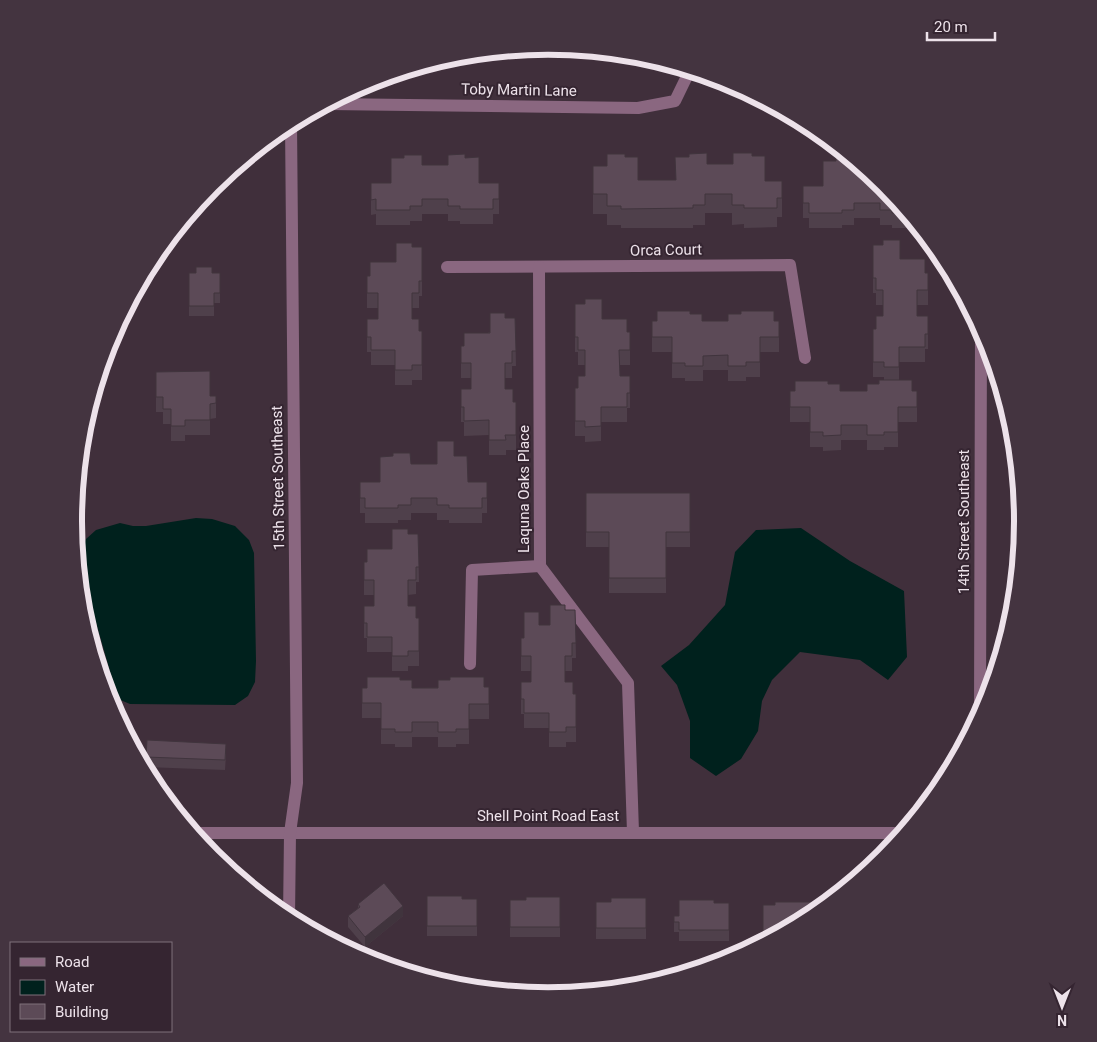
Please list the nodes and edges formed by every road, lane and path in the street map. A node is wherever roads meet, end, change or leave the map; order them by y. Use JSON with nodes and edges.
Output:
{"nodes":[{"id":1,"x":687,"y":76,"type":"edge"},
{"id":2,"x":340,"y":104,"type":"edge"},
{"id":3,"x":291,"y":133,"type":"edge"},
{"id":4,"x":447,"y":266,"type":"dead end"},
{"id":5,"x":539,"y":267,"type":"junction"},
{"id":6,"x":981,"y":348,"type":"edge"},
{"id":7,"x":805,"y":358,"type":"dead end"},
{"id":8,"x":540,"y":566,"type":"junction"},
{"id":9,"x":470,"y":664,"type":"dead end"},
{"id":10,"x":980,"y":696,"type":"edge"},
{"id":11,"x":202,"y":832,"type":"edge"},
{"id":12,"x":633,"y":832,"type":"junction"},
{"id":13,"x":290,"y":833,"type":"junction"},
{"id":14,"x":894,"y":833,"type":"edge"},
{"id":15,"x":289,"y":907,"type":"edge"}],
"edges":[{"from":1,"to":2,"type":"street","name":"Toby Martin Lane"},
{"from":3,"to":13,"type":"street","name":"15th Street Southeast"},
{"from":4,"to":5,"type":"street","name":"Orca Court"},
{"from":5,"to":7,"type":"street","name":"Orca Court"},
{"from":5,"to":8,"type":"street","name":"Laquna Oaks Place"},
{"from":6,"to":10,"type":"street","name":"14th Street Southeast"},
{"from":8,"to":9,"type":"street"},
{"from":8,"to":12,"type":"street","name":"Laquna Oaks Place"},
{"from":11,"to":13,"type":"street","name":"Shell Point Road East"},
{"from":12,"to":13,"type":"street","name":"Shell Point Road East"},
{"from":12,"to":14,"type":"street","name":"Shell Point Road East"},
{"from":13,"to":15,"type":"street","name":"15th Street Southeast"}]}
